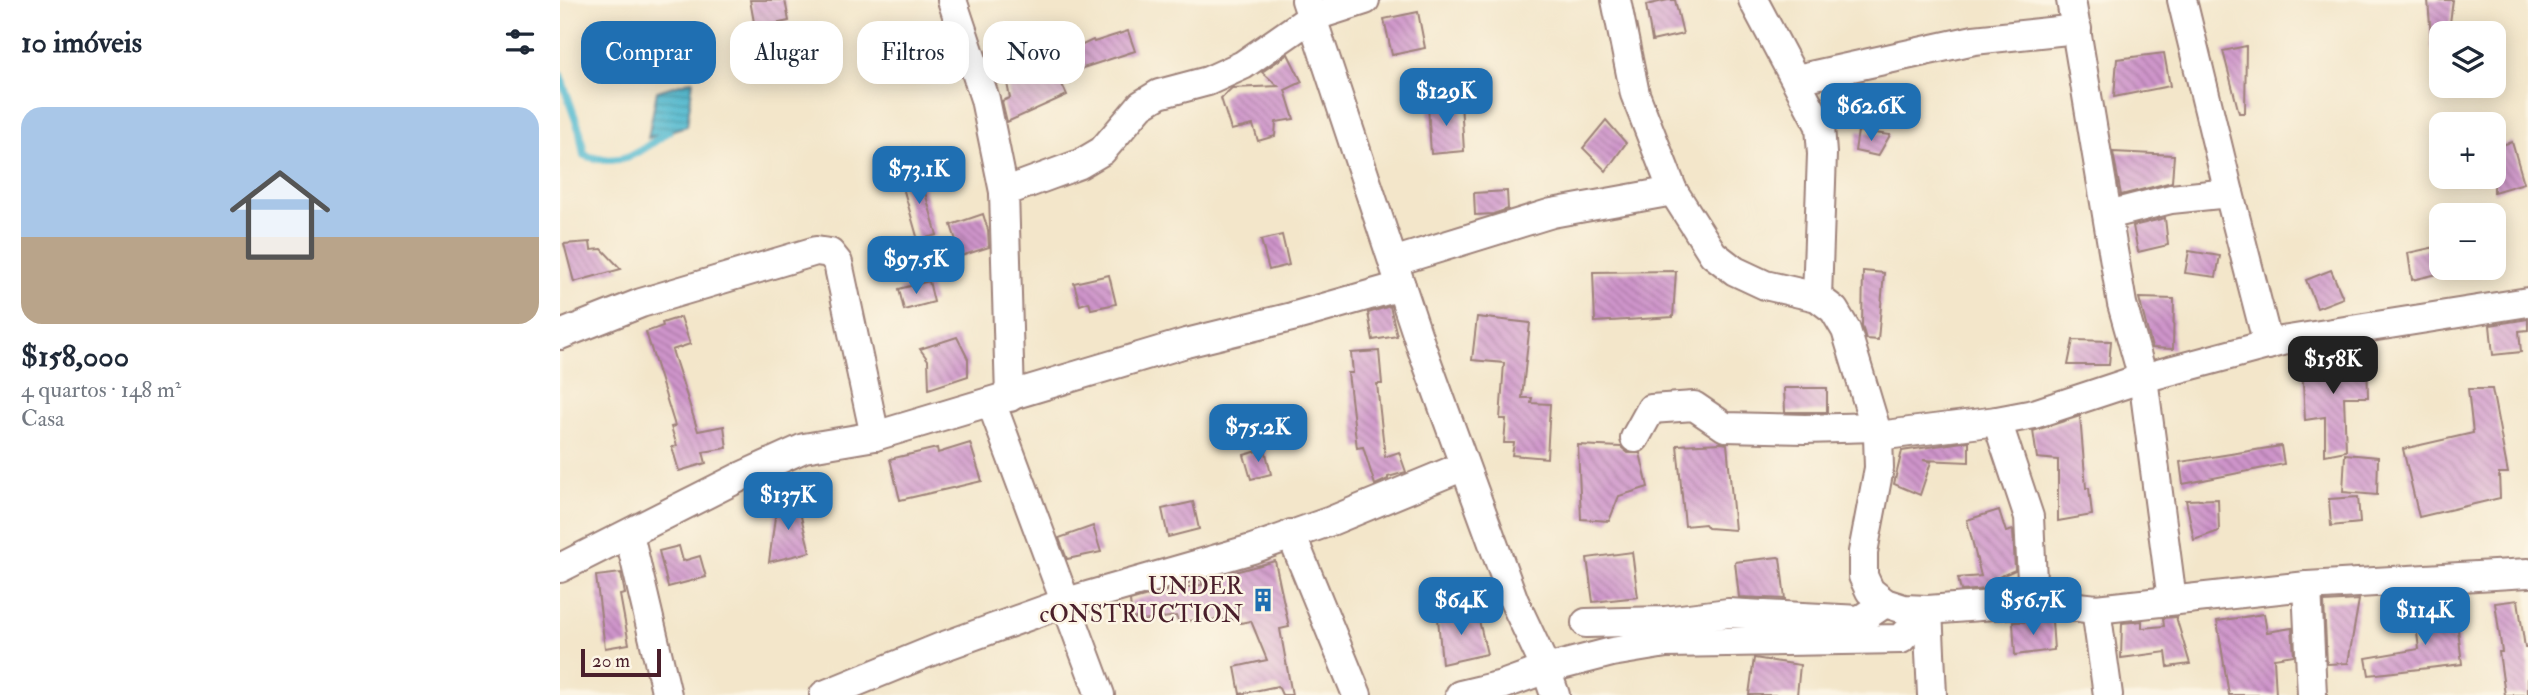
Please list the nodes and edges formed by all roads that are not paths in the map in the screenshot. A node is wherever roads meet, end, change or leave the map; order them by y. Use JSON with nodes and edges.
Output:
{"nodes":[{"id":1,"x":952,"y":0,"type":"edge"},
{"id":2,"x":1365,"y":0,"type":"edge"},
{"id":3,"x":1616,"y":0,"type":"edge"},
{"id":4,"x":1754,"y":0,"type":"edge"},
{"id":5,"x":2071,"y":0,"type":"edge"},
{"id":6,"x":2182,"y":0,"type":"edge"},
{"id":7,"x":1309,"y":8,"type":"edge"},
{"id":8,"x":2077,"y":29,"type":"junction"},
{"id":9,"x":1797,"y":79,"type":"junction"},
{"id":10,"x":1673,"y":191,"type":"junction"},
{"id":11,"x":1003,"y":192,"type":"junction"},
{"id":12,"x":2229,"y":193,"type":"junction"},
{"id":13,"x":2108,"y":215,"type":"junction"},
{"id":14,"x":1397,"y":274,"type":"junction"},
{"id":15,"x":1817,"y":297,"type":"junction"},
{"id":16,"x":2528,"y":302,"type":"edge"},
{"id":17,"x":560,"y":335,"type":"edge"},
{"id":18,"x":2268,"y":345,"type":"junction"},
{"id":19,"x":2143,"y":378,"type":"junction"},
{"id":20,"x":1000,"y":399,"type":"junction"},
{"id":21,"x":1997,"y":421,"type":"junction"},
{"id":22,"x":1876,"y":431,"type":"junction"},
{"id":23,"x":875,"y":436,"type":"junction"},
{"id":24,"x":1635,"y":438,"type":"dead end"},
{"id":25,"x":1464,"y":466,"type":"junction"},
{"id":26,"x":629,"y":534,"type":"junction"},
{"id":27,"x":1290,"y":534,"type":"junction"},
{"id":28,"x":560,"y":568,"type":"edge"},
{"id":29,"x":2528,"y":573,"type":"edge"},
{"id":30,"x":2307,"y":586,"type":"junction"},
{"id":31,"x":2172,"y":600,"type":"junction"},
{"id":32,"x":2033,"y":602,"type":"junction"},
{"id":33,"x":1067,"y":603,"type":"junction"},
{"id":34,"x":1885,"y":603,"type":"junction"},
{"id":35,"x":2096,"y":609,"type":"junction"},
{"id":36,"x":1928,"y":610,"type":"junction"},
{"id":37,"x":1586,"y":623,"type":"dead end"},
{"id":38,"x":1550,"y":682,"type":"edge"},
{"id":39,"x":667,"y":695,"type":"edge"},
{"id":40,"x":824,"y":695,"type":"edge"},
{"id":41,"x":1100,"y":695,"type":"edge"},
{"id":42,"x":1357,"y":695,"type":"edge"},
{"id":43,"x":1460,"y":695,"type":"edge"},
{"id":44,"x":1932,"y":695,"type":"edge"},
{"id":45,"x":2108,"y":695,"type":"edge"},
{"id":46,"x":2312,"y":695,"type":"edge"}],
"edges":[{"from":1,"to":11,"type":"street"},
{"from":2,"to":7,"type":"street"},
{"from":3,"to":10,"type":"street"},
{"from":4,"to":9,"type":"street"},
{"from":5,"to":8,"type":"street"},
{"from":6,"to":12,"type":"street"},
{"from":7,"to":11,"type":"street"},
{"from":7,"to":14,"type":"street"},
{"from":8,"to":9,"type":"street"},
{"from":8,"to":13,"type":"street"},
{"from":9,"to":15,"type":"street"},
{"from":10,"to":14,"type":"street"},
{"from":10,"to":15,"type":"street"},
{"from":11,"to":20,"type":"street"},
{"from":12,"to":13,"type":"street"},
{"from":12,"to":18,"type":"street"},
{"from":13,"to":19,"type":"street"},
{"from":14,"to":20,"type":"street"},
{"from":14,"to":25,"type":"street"},
{"from":15,"to":22,"type":"street"},
{"from":16,"to":18,"type":"street"},
{"from":17,"to":23,"type":"street"},
{"from":18,"to":19,"type":"street"},
{"from":19,"to":21,"type":"street"},
{"from":19,"to":31,"type":"street"},
{"from":20,"to":23,"type":"street"},
{"from":20,"to":33,"type":"street"},
{"from":21,"to":22,"type":"street"},
{"from":21,"to":32,"type":"street"},
{"from":22,"to":24,"type":"street"},
{"from":22,"to":34,"type":"street"},
{"from":23,"to":26,"type":"street"},
{"from":25,"to":27,"type":"street"},
{"from":25,"to":38,"type":"street"},
{"from":26,"to":28,"type":"street"},
{"from":26,"to":39,"type":"street"},
{"from":27,"to":33,"type":"street"},
{"from":27,"to":42,"type":"street"},
{"from":29,"to":30,"type":"street"},
{"from":30,"to":31,"type":"street"},
{"from":30,"to":46,"type":"street"},
{"from":31,"to":35,"type":"street"},
{"from":32,"to":35,"type":"street"},
{"from":32,"to":36,"type":"street"},
{"from":33,"to":40,"type":"street"},
{"from":33,"to":41,"type":"street"},
{"from":34,"to":36,"type":"street"},
{"from":34,"to":37,"type":"street"},
{"from":35,"to":45,"type":"street"},
{"from":36,"to":38,"type":"street"},
{"from":36,"to":44,"type":"street"},
{"from":38,"to":43,"type":"street"}]}
